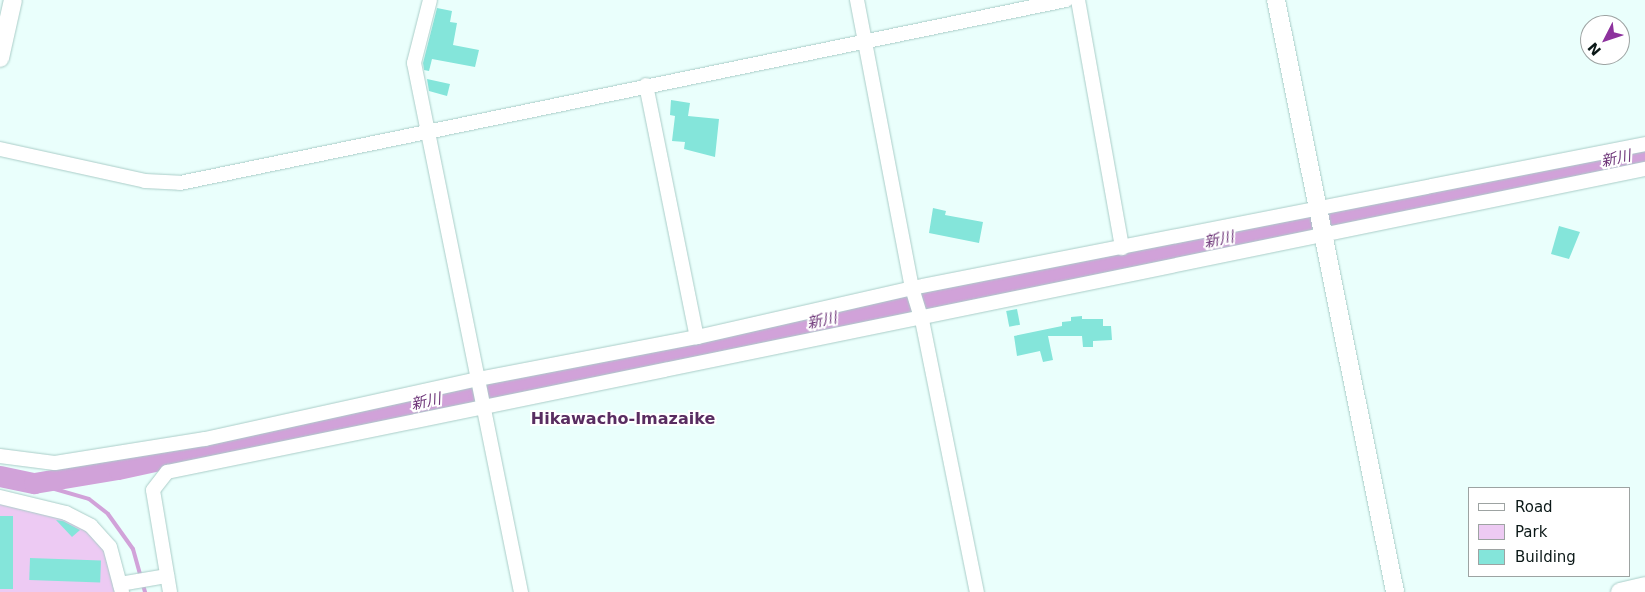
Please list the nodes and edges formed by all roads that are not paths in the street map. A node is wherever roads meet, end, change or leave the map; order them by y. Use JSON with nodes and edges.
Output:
{"nodes":[{"id":1,"x":13,"y":0,"type":"edge"},
{"id":2,"x":430,"y":0,"type":"edge"},
{"id":3,"x":857,"y":0,"type":"edge"},
{"id":4,"x":1066,"y":0,"type":"edge"},
{"id":5,"x":1078,"y":0,"type":"edge"},
{"id":6,"x":1276,"y":0,"type":"edge"},
{"id":7,"x":866,"y":41,"type":"junction"},
{"id":8,"x":0,"y":58,"type":"edge"},
{"id":9,"x":646,"y":85,"type":"junction"},
{"id":10,"x":428,"y":132,"type":"junction"},
{"id":11,"x":1645,"y":144,"type":"edge"},
{"id":12,"x":0,"y":149,"type":"edge"},
{"id":13,"x":1645,"y":169,"type":"edge"},
{"id":14,"x":1318,"y":209,"type":"junction"},
{"id":15,"x":1322,"y":232,"type":"junction"},
{"id":16,"x":1122,"y":248,"type":"junction"},
{"id":17,"x":912,"y":288,"type":"junction"},
{"id":18,"x":920,"y":315,"type":"junction"},
{"id":19,"x":697,"y":337,"type":"junction"},
{"id":20,"x":478,"y":379,"type":"junction"},
{"id":21,"x":483,"y":404,"type":"junction"},
{"id":22,"x":0,"y":456,"type":"edge"},
{"id":23,"x":0,"y":497,"type":"edge"},
{"id":24,"x":163,"y":577,"type":"junction"},
{"id":25,"x":122,"y":586,"type":"edge"},
{"id":26,"x":1645,"y":586,"type":"edge"},
{"id":27,"x":170,"y":592,"type":"edge"},
{"id":28,"x":521,"y":592,"type":"edge"},
{"id":29,"x":977,"y":592,"type":"edge"},
{"id":30,"x":1395,"y":592,"type":"edge"},
{"id":31,"x":1622,"y":592,"type":"edge"}],
"edges":[{"from":1,"to":8,"type":"street"},
{"from":2,"to":10,"type":"street"},
{"from":3,"to":7,"type":"street"},
{"from":4,"to":7,"type":"street"},
{"from":5,"to":16,"type":"street"},
{"from":6,"to":14,"type":"street"},
{"from":7,"to":9,"type":"street"},
{"from":7,"to":17,"type":"street"},
{"from":9,"to":10,"type":"street"},
{"from":9,"to":19,"type":"street"},
{"from":10,"to":12,"type":"street"},
{"from":10,"to":20,"type":"street"},
{"from":11,"to":14,"type":"street"},
{"from":13,"to":15,"type":"street"},
{"from":14,"to":15,"type":"street"},
{"from":14,"to":16,"type":"street"},
{"from":15,"to":18,"type":"street"},
{"from":15,"to":30,"type":"street"},
{"from":16,"to":17,"type":"street"},
{"from":17,"to":18,"type":"street"},
{"from":17,"to":19,"type":"street"},
{"from":18,"to":21,"type":"street"},
{"from":18,"to":29,"type":"street"},
{"from":19,"to":20,"type":"street"},
{"from":20,"to":21,"type":"street"},
{"from":20,"to":22,"type":"street"},
{"from":21,"to":24,"type":"street"},
{"from":21,"to":28,"type":"street"},
{"from":23,"to":25,"type":"street"},
{"from":24,"to":25,"type":"street"},
{"from":24,"to":27,"type":"street"},
{"from":26,"to":31,"type":"street"}]}
